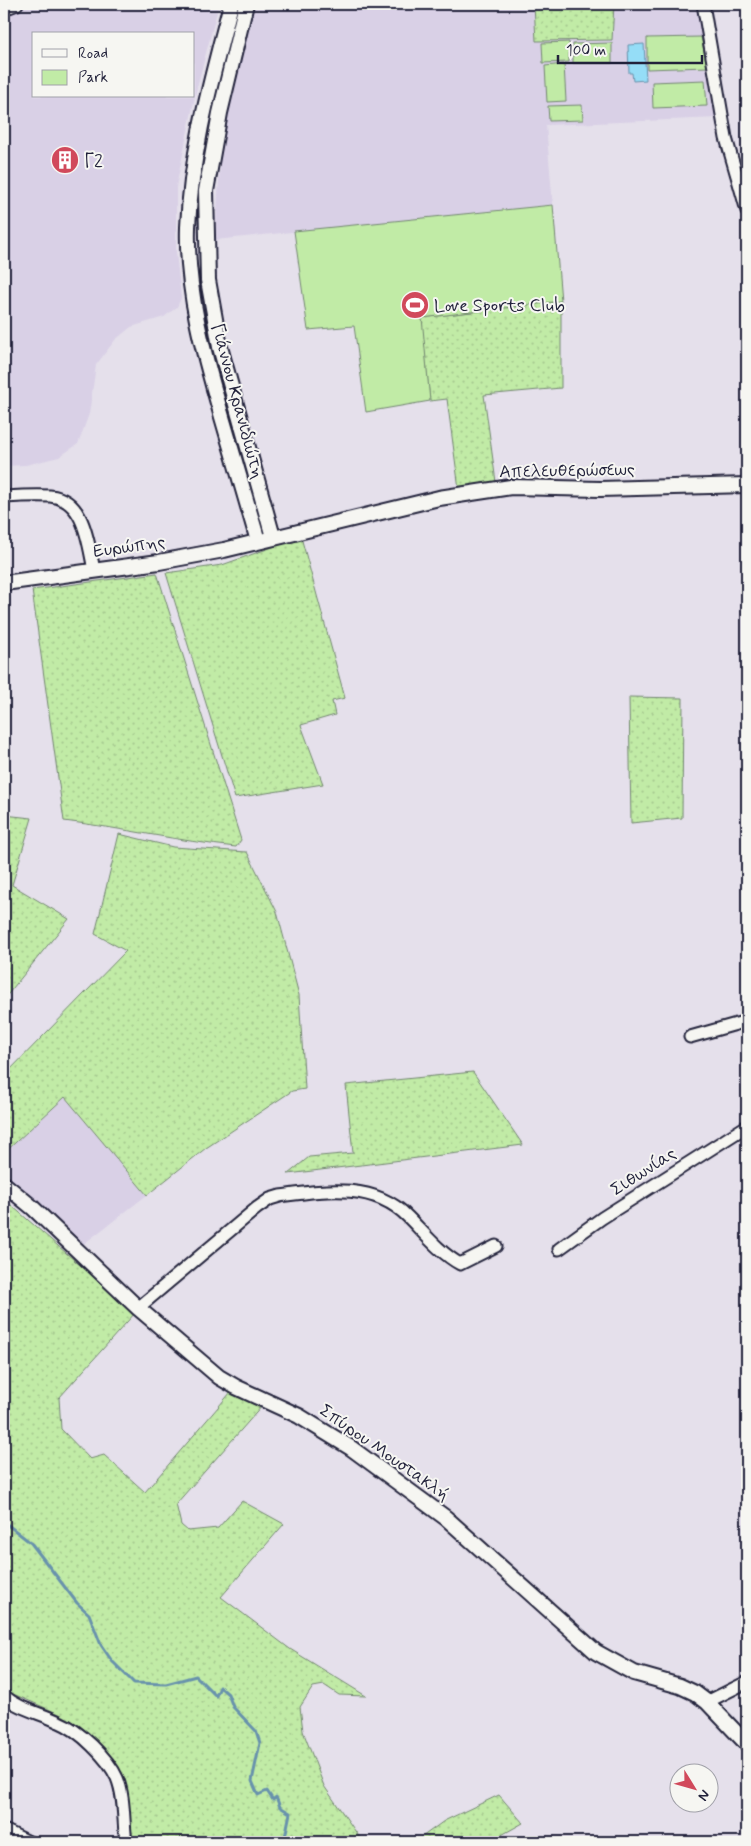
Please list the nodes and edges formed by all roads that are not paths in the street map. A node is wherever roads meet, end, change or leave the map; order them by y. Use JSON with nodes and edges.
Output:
{"nodes":[{"id":1,"x":17,"y":4,"type":"edge"},
{"id":2,"x":231,"y":4,"type":"edge"},
{"id":3,"x":246,"y":4,"type":"edge"},
{"id":4,"x":703,"y":4,"type":"edge"},
{"id":5,"x":4,"y":9,"type":"edge"},
{"id":6,"x":746,"y":204,"type":"edge"},
{"id":7,"x":747,"y":485,"type":"edge"},
{"id":8,"x":4,"y":497,"type":"edge"},
{"id":9,"x":273,"y":537,"type":"junction"},
{"id":10,"x":258,"y":541,"type":"junction"},
{"id":11,"x":94,"y":570,"type":"junction"},
{"id":12,"x":4,"y":583,"type":"edge"},
{"id":13,"x":747,"y":1021,"type":"edge"},
{"id":14,"x":690,"y":1037,"type":"dead end"},
{"id":15,"x":747,"y":1126,"type":"edge"},
{"id":16,"x":4,"y":1184,"type":"edge"},
{"id":17,"x":496,"y":1246,"type":"dead end"},
{"id":18,"x":559,"y":1249,"type":"dead end"},
{"id":19,"x":138,"y":1308,"type":"junction"},
{"id":20,"x":747,"y":1682,"type":"edge"},
{"id":21,"x":4,"y":1696,"type":"edge"},
{"id":22,"x":707,"y":1702,"type":"junction"},
{"id":23,"x":747,"y":1744,"type":"edge"},
{"id":24,"x":4,"y":1830,"type":"edge"},
{"id":25,"x":29,"y":1842,"type":"edge"},
{"id":26,"x":126,"y":1842,"type":"edge"}],
"edges":[{"from":1,"to":5,"type":"street"},
{"from":2,"to":10,"type":"street","name":"Γιάννου Κρανιδιώτη"},
{"from":3,"to":9,"type":"street","name":"Γιάννου Κρανιδιώτη"},
{"from":4,"to":6,"type":"street"},
{"from":7,"to":9,"type":"street","name":"Απελευθερώσεως"},
{"from":8,"to":11,"type":"street"},
{"from":9,"to":10,"type":"street","name":"Απελευθερώσεως"},
{"from":10,"to":11,"type":"street","name":"Ευρώπης"},
{"from":11,"to":12,"type":"street","name":"Ευρώπης"},
{"from":13,"to":14,"type":"street"},
{"from":15,"to":18,"type":"street","name":"Σιθωνίας"},
{"from":16,"to":19,"type":"street","name":"Σπύρου Μουστακλή"},
{"from":17,"to":19,"type":"street"},
{"from":19,"to":22,"type":"street","name":"Σπύρου Μουστακλή"},
{"from":20,"to":22,"type":"street"},
{"from":21,"to":26,"type":"street"},
{"from":22,"to":23,"type":"street","name":"Σπύρου Μουστακλή"},
{"from":24,"to":25,"type":"street"}]}
